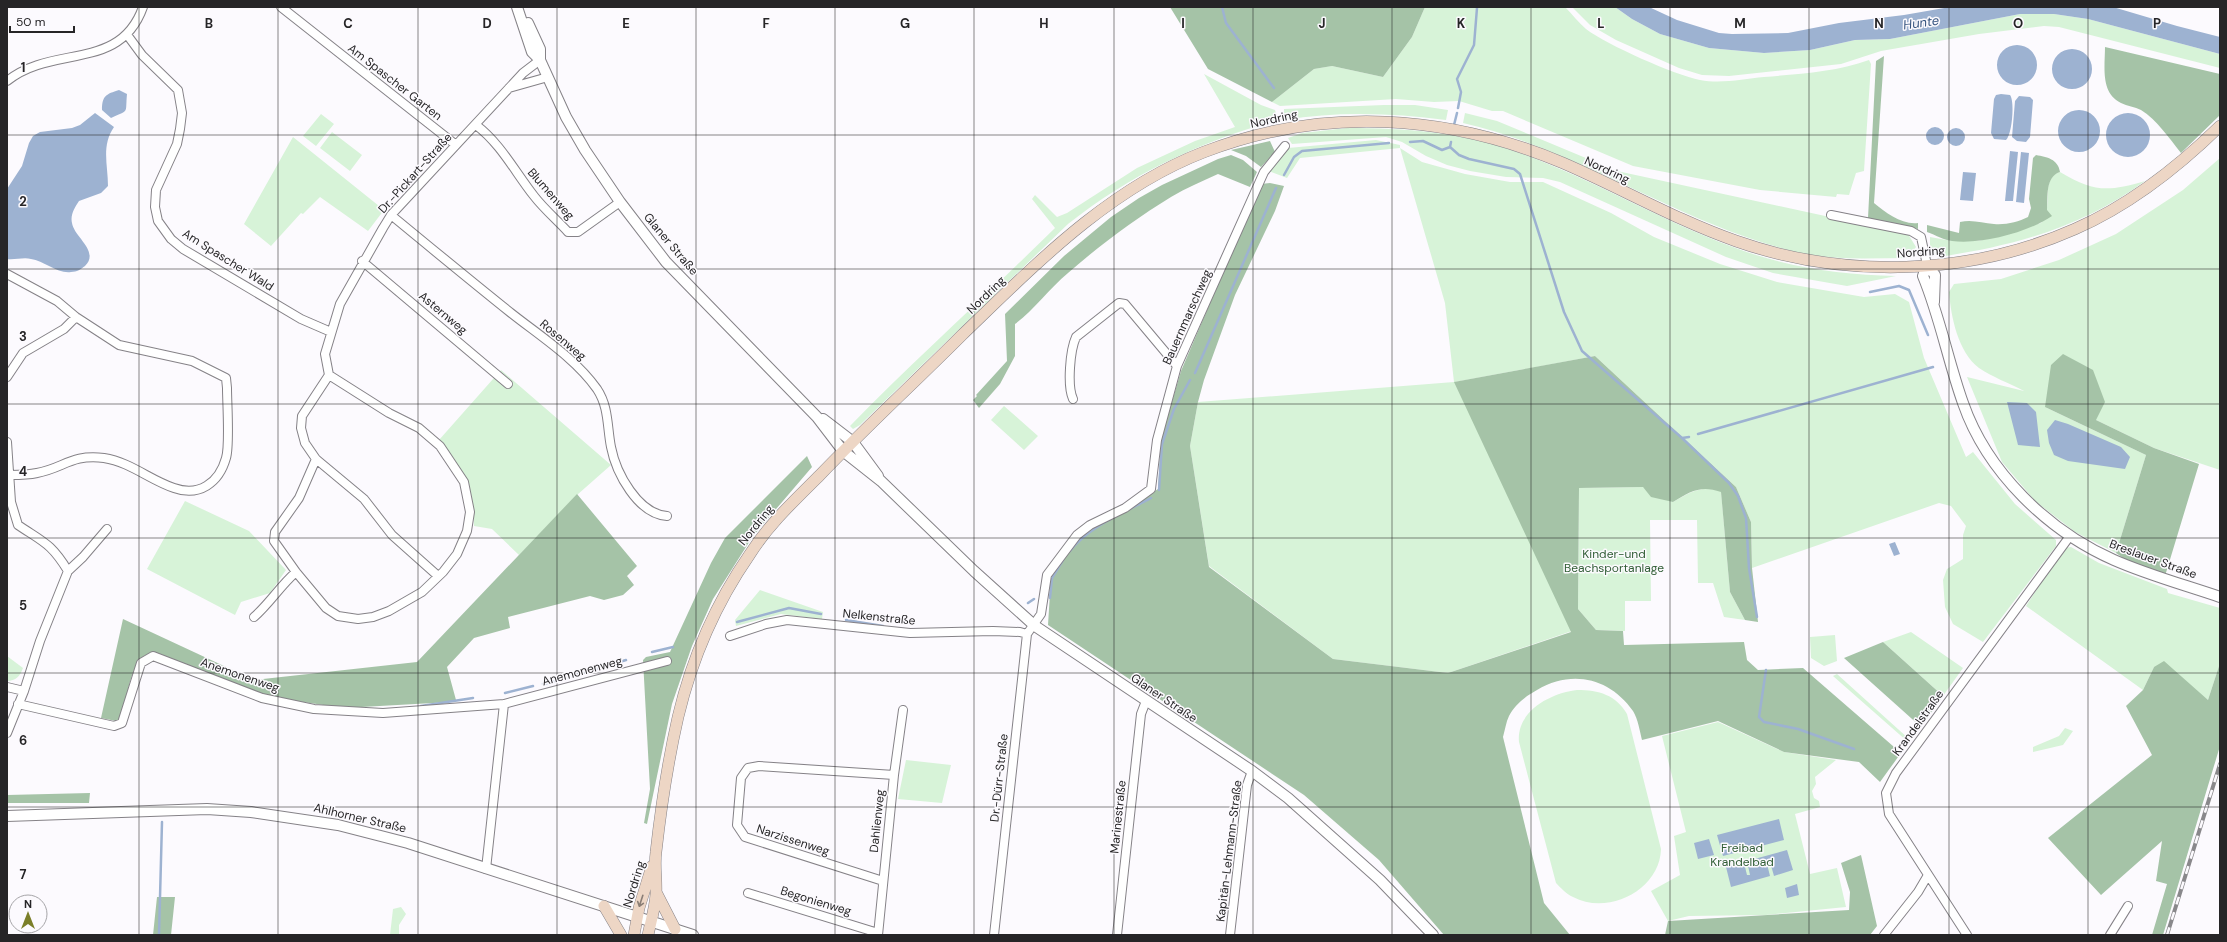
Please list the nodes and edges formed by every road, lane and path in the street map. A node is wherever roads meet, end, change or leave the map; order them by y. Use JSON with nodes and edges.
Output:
{"nodes":[{"id":1,"x":143,"y":7,"type":"edge"},
{"id":2,"x":281,"y":7,"type":"edge"},
{"id":3,"x":518,"y":7,"type":"edge"},
{"id":4,"x":128,"y":36,"type":"junction"},
{"id":5,"x":540,"y":60,"type":"junction"},
{"id":6,"x":548,"y":77,"type":"junction"},
{"id":7,"x":7,"y":81,"type":"edge"},
{"id":8,"x":509,"y":89,"type":"junction"},
{"id":9,"x":476,"y":124,"type":"junction"},
{"id":10,"x":2220,"y":126,"type":"edge"},
{"id":11,"x":456,"y":145,"type":"junction"},
{"id":12,"x":1285,"y":146,"type":"dead end"},
{"id":13,"x":620,"y":202,"type":"junction"},
{"id":14,"x":1831,"y":215,"type":"dead end"},
{"id":15,"x":391,"y":216,"type":"junction"},
{"id":16,"x":362,"y":261,"type":"junction"},
{"id":17,"x":1927,"y":265,"type":"junction"},
{"id":18,"x":7,"y":274,"type":"edge"},
{"id":19,"x":76,"y":317,"type":"junction"},
{"id":20,"x":331,"y":332,"type":"junction"},
{"id":21,"x":1177,"y":366,"type":"junction"},
{"id":22,"x":329,"y":375,"type":"junction"},
{"id":23,"x":7,"y":378,"type":"edge"},
{"id":24,"x":508,"y":384,"type":"dead end"},
{"id":25,"x":1073,"y":398,"type":"dead end"},
{"id":26,"x":817,"y":416,"type":"junction"},
{"id":27,"x":7,"y":442,"type":"edge"},
{"id":28,"x":853,"y":442,"type":"junction"},
{"id":29,"x":843,"y":451,"type":"junction"},
{"id":30,"x":316,"y":459,"type":"junction"},
{"id":31,"x":10,"y":475,"type":"junction"},
{"id":32,"x":881,"y":481,"type":"junction"},
{"id":33,"x":667,"y":516,"type":"dead end"},
{"id":34,"x":107,"y":529,"type":"dead end"},
{"id":35,"x":2070,"y":536,"type":"junction"},
{"id":36,"x":68,"y":571,"type":"junction"},
{"id":37,"x":296,"y":572,"type":"junction"},
{"id":38,"x":438,"y":576,"type":"junction"},
{"id":39,"x":2220,"y":597,"type":"edge"},
{"id":40,"x":254,"y":617,"type":"dead end"},
{"id":41,"x":1035,"y":626,"type":"junction"},
{"id":42,"x":1027,"y":634,"type":"junction"},
{"id":43,"x":730,"y":636,"type":"dead end"},
{"id":44,"x":667,"y":661,"type":"dead end"},
{"id":45,"x":7,"y":687,"type":"edge"},
{"id":46,"x":24,"y":691,"type":"junction"},
{"id":47,"x":1146,"y":702,"type":"junction"},
{"id":48,"x":18,"y":704,"type":"junction"},
{"id":49,"x":504,"y":704,"type":"junction"},
{"id":50,"x":903,"y":710,"type":"dead end"},
{"id":51,"x":7,"y":733,"type":"edge"},
{"id":52,"x":1252,"y":771,"type":"junction"},
{"id":53,"x":894,"y":775,"type":"junction"},
{"id":54,"x":7,"y":816,"type":"edge"},
{"id":55,"x":655,"y":859,"type":"junction"},
{"id":56,"x":486,"y":869,"type":"junction"},
{"id":57,"x":1928,"y":875,"type":"junction"},
{"id":58,"x":883,"y":881,"type":"junction"},
{"id":59,"x":656,"y":892,"type":"junction"},
{"id":60,"x":748,"y":893,"type":"dead end"},
{"id":61,"x":604,"y":906,"type":"junction"},
{"id":62,"x":2128,"y":906,"type":"dead end"},
{"id":63,"x":637,"y":916,"type":"junction"},
{"id":64,"x":651,"y":921,"type":"junction"},
{"id":65,"x":675,"y":929,"type":"junction"},
{"id":66,"x":878,"y":934,"type":"edge"},
{"id":67,"x":621,"y":935,"type":"edge"},
{"id":68,"x":634,"y":935,"type":"edge"},
{"id":69,"x":648,"y":935,"type":"edge"},
{"id":70,"x":693,"y":935,"type":"edge"},
{"id":71,"x":994,"y":935,"type":"edge"},
{"id":72,"x":1117,"y":935,"type":"edge"},
{"id":73,"x":1230,"y":935,"type":"edge"},
{"id":74,"x":1433,"y":935,"type":"edge"},
{"id":75,"x":1884,"y":935,"type":"edge"},
{"id":76,"x":1967,"y":935,"type":"edge"},
{"id":77,"x":2110,"y":935,"type":"edge"}],
"edges":[{"from":1,"to":4,"type":"street"},
{"from":2,"to":11,"type":"street","name":"Am Spascher Garten"},
{"from":3,"to":5,"type":"street","name":"Glaner Straße"},
{"from":4,"to":7,"type":"street"},
{"from":4,"to":20,"type":"street","name":"Am Spascher Wald"},
{"from":5,"to":6,"type":"street","name":"Glaner Straße"},
{"from":5,"to":8,"type":"street","name":"Dr.-Pickart-Straße"},
{"from":6,"to":8,"type":"street","name":"Dr.-Pickart-Straße"},
{"from":6,"to":13,"type":"street","name":"Glaner Straße"},
{"from":8,"to":9,"type":"street","name":"Dr.-Pickart-Straße"},
{"from":9,"to":11,"type":"street","name":"Dr.-Pickart-Straße"},
{"from":9,"to":13,"type":"street","name":"Blumenweg"},
{"from":10,"to":17,"type":"main road","name":"Nordring"},
{"from":11,"to":15,"type":"street","name":"Dr.-Pickart-Straße"},
{"from":12,"to":21,"type":"street","name":"Bauernmarschweg"},
{"from":13,"to":26,"type":"street","name":"Glaner Straße"},
{"from":14,"to":17,"type":"street"},
{"from":15,"to":16,"type":"street","name":"Dr.-Pickart-Straße"},
{"from":15,"to":33,"type":"street","name":"Rosenweg"},
{"from":16,"to":20,"type":"street","name":"Dr.-Pickart-Straße"},
{"from":16,"to":24,"type":"street","name":"Asternweg"},
{"from":17,"to":28,"type":"main road","name":"Nordring"},
{"from":17,"to":35,"type":"street","name":"Breslauer Straße"},
{"from":18,"to":19,"type":"street"},
{"from":19,"to":23,"type":"street"},
{"from":19,"to":31,"type":"street"},
{"from":20,"to":22,"type":"street","name":"Dr.-Pickart-Straße"},
{"from":21,"to":25,"type":"street"},
{"from":21,"to":41,"type":"street","name":"Bauernmarschweg"},
{"from":22,"to":30,"type":"street"},
{"from":22,"to":38,"type":"street"},
{"from":26,"to":28,"type":"street","name":"Glaner Straße"},
{"from":26,"to":29,"type":"street","name":"Glaner Straße"},
{"from":27,"to":31,"type":"street"},
{"from":28,"to":29,"type":"main road","name":"Nordring"},
{"from":28,"to":32,"type":"street","name":"Glaner Straße"},
{"from":29,"to":32,"type":"street","name":"Glaner Straße"},
{"from":29,"to":55,"type":"main road","name":"Nordring"},
{"from":30,"to":37,"type":"street"},
{"from":30,"to":38,"type":"street"},
{"from":31,"to":36,"type":"street"},
{"from":32,"to":41,"type":"street","name":"Glaner Straße"},
{"from":34,"to":36,"type":"street"},
{"from":35,"to":39,"type":"street","name":"Breslauer Straße"},
{"from":35,"to":57,"type":"street","name":"Krandelstraße"},
{"from":36,"to":46,"type":"street"},
{"from":37,"to":38,"type":"street"},
{"from":37,"to":40,"type":"street"},
{"from":41,"to":42,"type":"street"},
{"from":41,"to":47,"type":"street","name":"Glaner Straße"},
{"from":42,"to":43,"type":"street","name":"Nelkenstraße"},
{"from":42,"to":71,"type":"street","name":"Dr.-Dürr-Straße"},
{"from":44,"to":49,"type":"street","name":"Anemonenweg"},
{"from":45,"to":46,"type":"street"},
{"from":46,"to":48,"type":"street"},
{"from":47,"to":52,"type":"street","name":"Glaner Straße"},
{"from":47,"to":72,"type":"street","name":"Marinestraße"},
{"from":48,"to":49,"type":"street","name":"Anemonenweg"},
{"from":48,"to":51,"type":"street"},
{"from":49,"to":56,"type":"street"},
{"from":50,"to":53,"type":"street","name":"Dahlienweg"},
{"from":52,"to":73,"type":"street","name":"Kapitän-Lehmann-Straße"},
{"from":52,"to":74,"type":"street","name":"Glaner Straße"},
{"from":53,"to":58,"type":"street","name":"Dahlienweg"},
{"from":53,"to":58,"type":"street","name":"Narzissenweg"},
{"from":54,"to":56,"type":"street","name":"Ahlhorner Straße"},
{"from":55,"to":59,"type":"main road","name":"Nordring"},
{"from":55,"to":63,"type":"main road","name":"Nordring","one_way":true},
{"from":56,"to":61,"type":"street","name":"Ahlhorner Straße"},
{"from":57,"to":75,"type":"street"},
{"from":57,"to":76,"type":"street","name":"Krandelstraße"},
{"from":58,"to":66,"type":"street","name":"Dahlienweg"},
{"from":59,"to":64,"type":"main road","name":"Nordring"},
{"from":59,"to":65,"type":"main road"},
{"from":60,"to":66,"type":"street","name":"Begonienweg"},
{"from":61,"to":63,"type":"street","name":"Ahlhorner Straße"},
{"from":61,"to":67,"type":"main road"},
{"from":62,"to":77,"type":"street"},
{"from":63,"to":64,"type":"street","name":"Ahlhorner Straße"},
{"from":63,"to":68,"type":"main road","name":"Nordring"},
{"from":64,"to":65,"type":"street","name":"Ahlhorner Straße"},
{"from":64,"to":69,"type":"main road","name":"Nordring"},
{"from":65,"to":70,"type":"street","name":"Ahlhorner Straße"}]}
